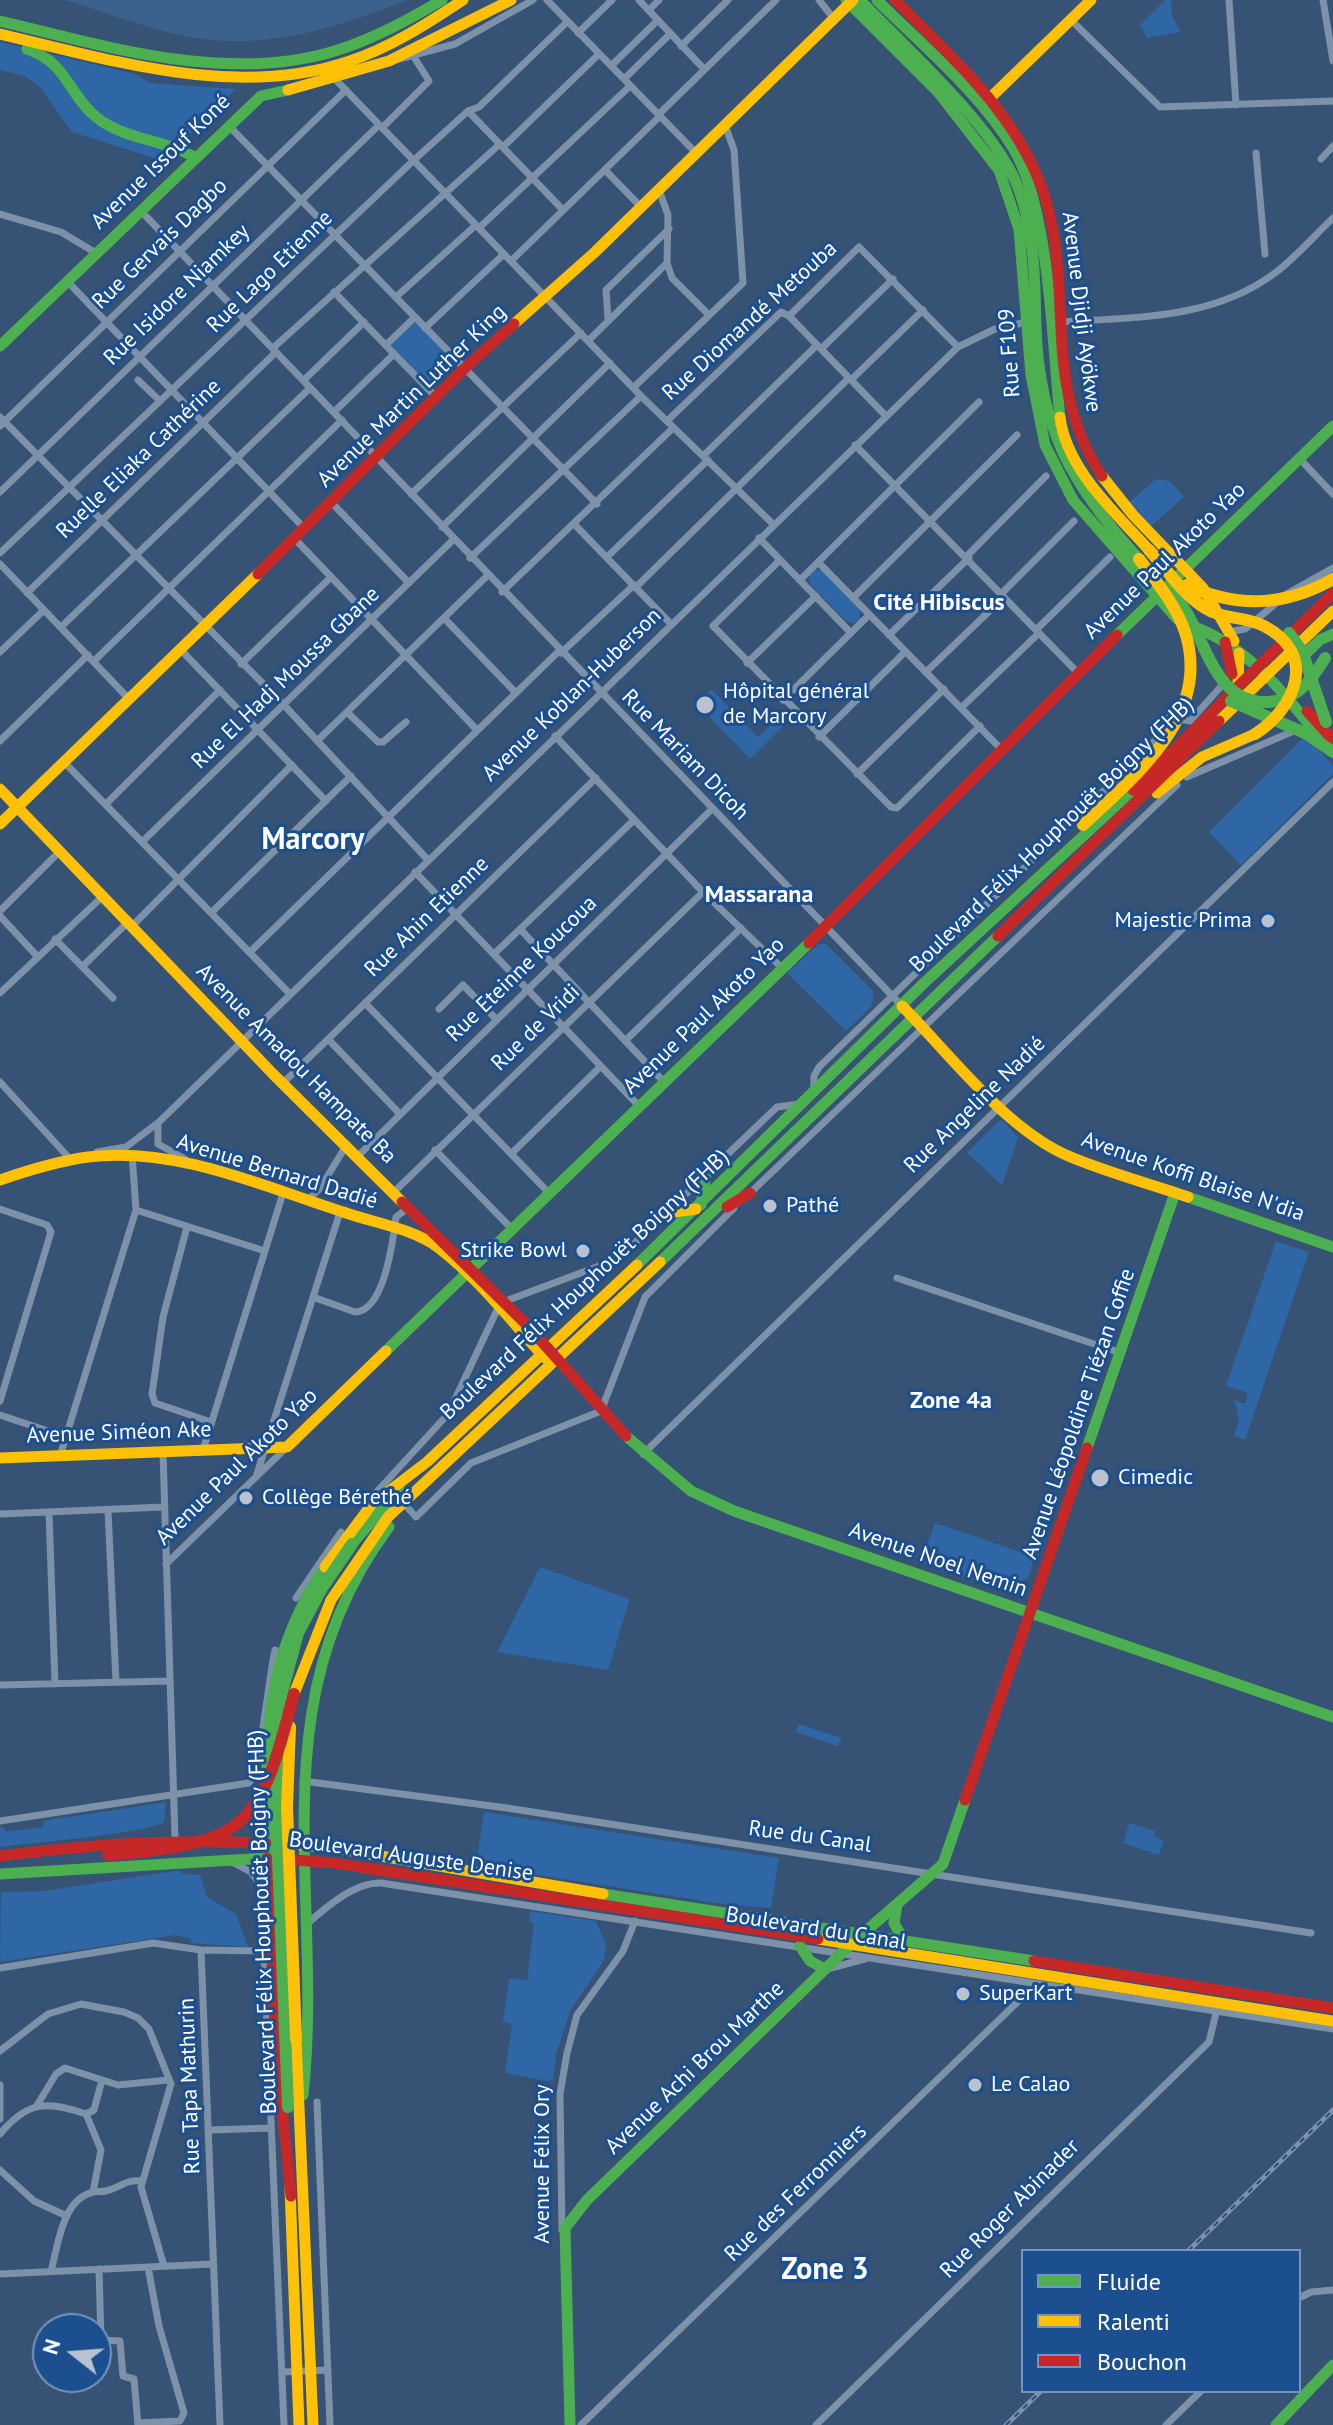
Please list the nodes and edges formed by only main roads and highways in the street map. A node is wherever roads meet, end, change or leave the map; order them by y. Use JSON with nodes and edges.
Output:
{"nodes":[{"id":1,"x":442,"y":0,"type":"edge"},
{"id":2,"x":463,"y":0,"type":"edge"},
{"id":3,"x":511,"y":0,"type":"edge"},
{"id":4,"x":877,"y":0,"type":"edge"},
{"id":5,"x":895,"y":0,"type":"edge"},
{"id":6,"x":1091,"y":0,"type":"edge"},
{"id":7,"x":854,"y":1,"type":"edge"},
{"id":8,"x":0,"y":21,"type":"edge"},
{"id":9,"x":0,"y":37,"type":"edge"},
{"id":10,"x":989,"y":99,"type":"junction"},
{"id":11,"x":194,"y":157,"type":"junction"},
{"id":12,"x":0,"y":346,"type":"edge"},
{"id":13,"x":1333,"y":426,"type":"edge"},
{"id":14,"x":1165,"y":549,"type":"junction"},
{"id":15,"x":1144,"y":554,"type":"junction"},
{"id":16,"x":1185,"y":569,"type":"junction"},
{"id":17,"x":1142,"y":577,"type":"junction"},
{"id":18,"x":1333,"y":579,"type":"edge"},
{"id":19,"x":1194,"y":581,"type":"junction"},
{"id":20,"x":1333,"y":593,"type":"edge"},
{"id":21,"x":1156,"y":596,"type":"junction"},
{"id":22,"x":1186,"y":598,"type":"junction"},
{"id":23,"x":1333,"y":611,"type":"edge"},
{"id":24,"x":1167,"y":612,"type":"junction"},
{"id":25,"x":1333,"y":634,"type":"edge"},
{"id":26,"x":1225,"y":635,"type":"junction"},
{"id":27,"x":1333,"y":641,"type":"edge"},
{"id":28,"x":1240,"y":651,"type":"junction"},
{"id":29,"x":1273,"y":651,"type":"junction"},
{"id":30,"x":1262,"y":671,"type":"junction"},
{"id":31,"x":1236,"y":677,"type":"junction"},
{"id":32,"x":1309,"y":718,"type":"junction"},
{"id":33,"x":1329,"y":727,"type":"edge"},
{"id":34,"x":1333,"y":740,"type":"edge"},
{"id":35,"x":1333,"y":754,"type":"edge"},
{"id":36,"x":0,"y":789,"type":"edge"},
{"id":37,"x":17,"y":807,"type":"junction"},
{"id":38,"x":0,"y":824,"type":"edge"},
{"id":39,"x":1101,"y":837,"type":"junction"},
{"id":40,"x":1030,"y":885,"type":"junction"},
{"id":41,"x":907,"y":1011,"type":"junction"},
{"id":42,"x":706,"y":1175,"type":"road end"},
{"id":43,"x":0,"y":1181,"type":"edge"},
{"id":44,"x":750,"y":1193,"type":"road end"},
{"id":45,"x":1175,"y":1193,"type":"junction"},
{"id":46,"x":701,"y":1211,"type":"junction"},
{"id":47,"x":667,"y":1213,"type":"road end"},
{"id":48,"x":1333,"y":1247,"type":"edge"},
{"id":49,"x":444,"y":1253,"type":"joint"},
{"id":50,"x":467,"y":1270,"type":"junction"},
{"id":51,"x":670,"y":1270,"type":"road end"},
{"id":52,"x":646,"y":1273,"type":"junction"},
{"id":53,"x":544,"y":1350,"type":"junction"},
{"id":54,"x":555,"y":1362,"type":"junction"},
{"id":55,"x":287,"y":1447,"type":"joint"},
{"id":56,"x":457,"y":1454,"type":"junction"},
{"id":57,"x":0,"y":1458,"type":"edge"},
{"id":58,"x":427,"y":1462,"type":"junction"},
{"id":59,"x":1032,"y":1615,"type":"junction"},
{"id":60,"x":294,"y":1694,"type":"junction"},
{"id":61,"x":1333,"y":1717,"type":"edge"},
{"id":62,"x":266,"y":1843,"type":"junction"},
{"id":63,"x":303,"y":1845,"type":"junction"},
{"id":64,"x":0,"y":1856,"type":"edge"},
{"id":65,"x":267,"y":1858,"type":"junction"},
{"id":66,"x":304,"y":1860,"type":"junction"},
{"id":67,"x":0,"y":1874,"type":"edge"},
{"id":68,"x":468,"y":1883,"type":"junction"},
{"id":69,"x":481,"y":1897,"type":"road end"},
{"id":70,"x":897,"y":1905,"type":"junction"},
{"id":71,"x":720,"y":1922,"type":"joint"},
{"id":72,"x":862,"y":1934,"type":"junction"},
{"id":73,"x":904,"y":1941,"type":"junction"},
{"id":74,"x":800,"y":1946,"type":"road end"},
{"id":75,"x":846,"y":1948,"type":"junction"},
{"id":76,"x":810,"y":1961,"type":"junction"},
{"id":77,"x":825,"y":1969,"type":"junction"},
{"id":78,"x":803,"y":1991,"type":"junction"},
{"id":79,"x":1333,"y":2008,"type":"edge"},
{"id":80,"x":1333,"y":2021,"type":"edge"},
{"id":81,"x":301,"y":2119,"type":"junction"},
{"id":82,"x":291,"y":2196,"type":"junction"},
{"id":83,"x":563,"y":2236,"type":"joint"},
{"id":84,"x":1333,"y":2365,"type":"edge"},
{"id":85,"x":299,"y":2425,"type":"edge"},
{"id":86,"x":313,"y":2425,"type":"edge"},
{"id":87,"x":570,"y":2425,"type":"edge"},
{"id":88,"x":1276,"y":2425,"type":"edge"}],
"edges":[{"from":1,"to":8,"type":"main road"},
{"from":2,"to":9,"type":"main road"},
{"from":3,"to":11,"type":"main road","name":"Avenue Issouf Koné"},
{"from":4,"to":15,"type":"main road"},
{"from":5,"to":10,"type":"main road","name":"Avenue Djidji Ayökwe"},
{"from":6,"to":10,"type":"main road"},
{"from":7,"to":15,"type":"main road"},
{"from":7,"to":17,"type":"main road","name":"Rue F109"},
{"from":7,"to":37,"type":"main road","name":"Avenue Martin Luther King"},
{"from":9,"to":11,"type":"main road"},
{"from":10,"to":14,"type":"main road","name":"Avenue Djidji Ayökwe"},
{"from":11,"to":12,"type":"main road","name":"Avenue Issouf Koné"},
{"from":13,"to":16,"type":"main road","name":"Avenue Paul Akoto Yao"},
{"from":14,"to":16,"type":"main road","name":"Avenue Djidji Ayökwe"},
{"from":14,"to":17,"type":"main road"},
{"from":15,"to":18,"type":"main road","bridge":true},
{"from":15,"to":22,"type":"main road","bridge":true},
{"from":15,"to":40,"type":"main road","bridge":true},
{"from":16,"to":19,"type":"main road","name":"Avenue Djidji Ayökwe"},
{"from":16,"to":21,"type":"main road","name":"Avenue Paul Akoto Yao"},
{"from":17,"to":21,"type":"main road","name":"Rue F109"},
{"from":19,"to":24,"type":"main road"},
{"from":19,"to":26,"type":"main road","name":"Avenue Djidji Ayökwe"},
{"from":20,"to":29,"type":"main road","name":"Boulevard Félix Houphouët Boigny (FHB)"},
{"from":21,"to":24,"type":"main road","name":"Rue F109"},
{"from":21,"to":50,"type":"main road","name":"Avenue Paul Akoto Yao"},
{"from":22,"to":27,"type":"main road","bridge":true},
{"from":22,"to":33,"type":"main road","bridge":true},
{"from":22,"to":35,"type":"main road","bridge":true},
{"from":22,"to":39,"type":"main road","bridge":true},
{"from":23,"to":30,"type":"main road","name":"Boulevard Félix Houphouët Boigny (FHB)"},
{"from":24,"to":26,"type":"main road","name":"Rue F109"},
{"from":25,"to":30,"type":"main road"},
{"from":26,"to":28,"type":"main road","name":"Avenue Djidji Ayökwe"},
{"from":26,"to":31,"type":"main road"},
{"from":28,"to":29,"type":"main road"},
{"from":28,"to":30,"type":"main road","name":"Avenue Djidji Ayökwe"},
{"from":28,"to":31,"type":"main road"},
{"from":29,"to":30,"type":"main road","name":"Boulevard Félix Houphouët Boigny (FHB)"},
{"from":30,"to":31,"type":"main road","name":"Boulevard Félix Houphouët Boigny (FHB)"},
{"from":30,"to":32,"type":"main road","name":"Avenue Djidji Ayökwe"},
{"from":30,"to":39,"type":"main road","name":"Boulevard Félix Houphouët Boigny (FHB)"},
{"from":31,"to":40,"type":"main road","name":"Boulevard Félix Houphouët Boigny (FHB)"},
{"from":32,"to":34,"type":"main road"},
{"from":32,"to":35,"type":"main road"},
{"from":36,"to":37,"type":"main road","name":"Avenue Amadou Hampate Ba"},
{"from":37,"to":38,"type":"main road","name":"Avenue Martin Luther King"},
{"from":37,"to":50,"type":"main road","name":"Avenue Amadou Hampate Ba"},
{"from":39,"to":41,"type":"main road","name":"Boulevard Félix Houphouët Boigny (FHB)"},
{"from":40,"to":41,"type":"main road","name":"Boulevard Félix Houphouët Boigny (FHB)"},
{"from":41,"to":45,"type":"main road","name":"Avenue Koffi Blaise N'dia"},
{"from":41,"to":46,"type":"main road","name":"Boulevard Félix Houphouët Boigny (FHB)"},
{"from":41,"to":46,"type":"main road","name":"Boulevard Félix Houphouët Boigny (FHB)"},
{"from":42,"to":46,"type":"main road"},
{"from":43,"to":49,"type":"main road","name":"Avenue Bernard Dadié"},
{"from":44,"to":46,"type":"main road"},
{"from":45,"to":48,"type":"main road","name":"Avenue Koffi Blaise N'dia"},
{"from":45,"to":59,"type":"main road","name":"Avenue Léopoldine Tiézan Coffie"},
{"from":46,"to":47,"type":"main road"},
{"from":46,"to":52,"type":"main road","name":"Boulevard Félix Houphouët Boigny (FHB)"},
{"from":46,"to":53,"type":"main road","name":"Boulevard Félix Houphouët Boigny (FHB)"},
{"from":49,"to":50,"type":"main road","name":"Avenue Amadou Hampate Ba"},
{"from":50,"to":53,"type":"main road","name":"Avenue Amadou Hampate Ba"},
{"from":50,"to":55,"type":"main road","name":"Avenue Paul Akoto Yao"},
{"from":51,"to":52,"type":"main road"},
{"from":52,"to":54,"type":"main road","name":"Boulevard Félix Houphouët Boigny (FHB)"},
{"from":53,"to":54,"type":"main road","name":"Avenue Noel Nemin"},
{"from":53,"to":58,"type":"main road","name":"Boulevard Félix Houphouët Boigny (FHB)"},
{"from":54,"to":56,"type":"main road","name":"Boulevard Félix Houphouët Boigny (FHB)"},
{"from":54,"to":59,"type":"main road","name":"Avenue Noel Nemin"},
{"from":55,"to":57,"type":"main road","name":"Avenue Siméon Ake"},
{"from":56,"to":60,"type":"main road","name":"Boulevard Félix Houphouët Boigny (FHB)"},
{"from":56,"to":63,"type":"main road","name":"Boulevard Félix Houphouët Boigny (FHB)"},
{"from":58,"to":62,"type":"main road","name":"Boulevard Félix Houphouët Boigny (FHB)"},
{"from":58,"to":82,"type":"main road","name":"Boulevard Félix Houphouët Boigny (FHB)","bridge":true},
{"from":59,"to":61,"type":"main road","name":"Avenue Noel Nemin"},
{"from":59,"to":70,"type":"main road","name":"Avenue Léopoldine Tiézan Coffie"},
{"from":60,"to":67,"type":"main road","name":"Boulevard Auguste Denise","bridge":true},
{"from":60,"to":81,"type":"main road","bridge":true},
{"from":62,"to":63,"type":"main road","name":"Boulevard du Canal"},
{"from":62,"to":64,"type":"main road","name":"Boulevard du Canal"},
{"from":62,"to":65,"type":"main road","name":"Boulevard Félix Houphouët Boigny (FHB)"},
{"from":63,"to":66,"type":"main road","name":"Boulevard Félix Houphouët Boigny (FHB)"},
{"from":63,"to":72,"type":"main road","name":"Boulevard du Canal"},
{"from":65,"to":66,"type":"main road","name":"Boulevard Auguste Denise"},
{"from":65,"to":67,"type":"main road","name":"Boulevard Auguste Denise"},
{"from":65,"to":82,"type":"main road","name":"Boulevard Félix Houphouët Boigny (FHB)"},
{"from":66,"to":68,"type":"main road","name":"Boulevard Auguste Denise"},
{"from":66,"to":81,"type":"main road","name":"Boulevard Félix Houphouët Boigny (FHB)"},
{"from":68,"to":69,"type":"main road"},
{"from":68,"to":71,"type":"main road","name":"Boulevard Auguste Denise"},
{"from":70,"to":72,"type":"main road","name":"Avenue Léopoldine Tiézan Coffie"},
{"from":70,"to":73,"type":"main road"},
{"from":71,"to":75,"type":"main road","name":"Boulevard du Canal"},
{"from":72,"to":73,"type":"main road","name":"Boulevard du Canal"},
{"from":72,"to":75,"type":"main road","name":"Avenue Achi Brou Marthe"},
{"from":73,"to":79,"type":"main road","name":"Boulevard du Canal"},
{"from":74,"to":76,"type":"main road"},
{"from":75,"to":77,"type":"main road","name":"Avenue Achi Brou Marthe"},
{"from":75,"to":80,"type":"main road","name":"Boulevard du Canal"},
{"from":76,"to":77,"type":"main road"},
{"from":76,"to":78,"type":"main road"},
{"from":77,"to":78,"type":"main road","name":"Avenue Achi Brou Marthe"},
{"from":78,"to":83,"type":"main road","name":"Avenue Achi Brou Marthe"},
{"from":81,"to":86,"type":"main road","name":"Boulevard Félix Houphouët Boigny (FHB)"},
{"from":82,"to":85,"type":"main road","name":"Boulevard Félix Houphouët Boigny (FHB)"},
{"from":83,"to":87,"type":"main road","name":"Avenue Félix Ory"},
{"from":84,"to":88,"type":"main road"}]}
